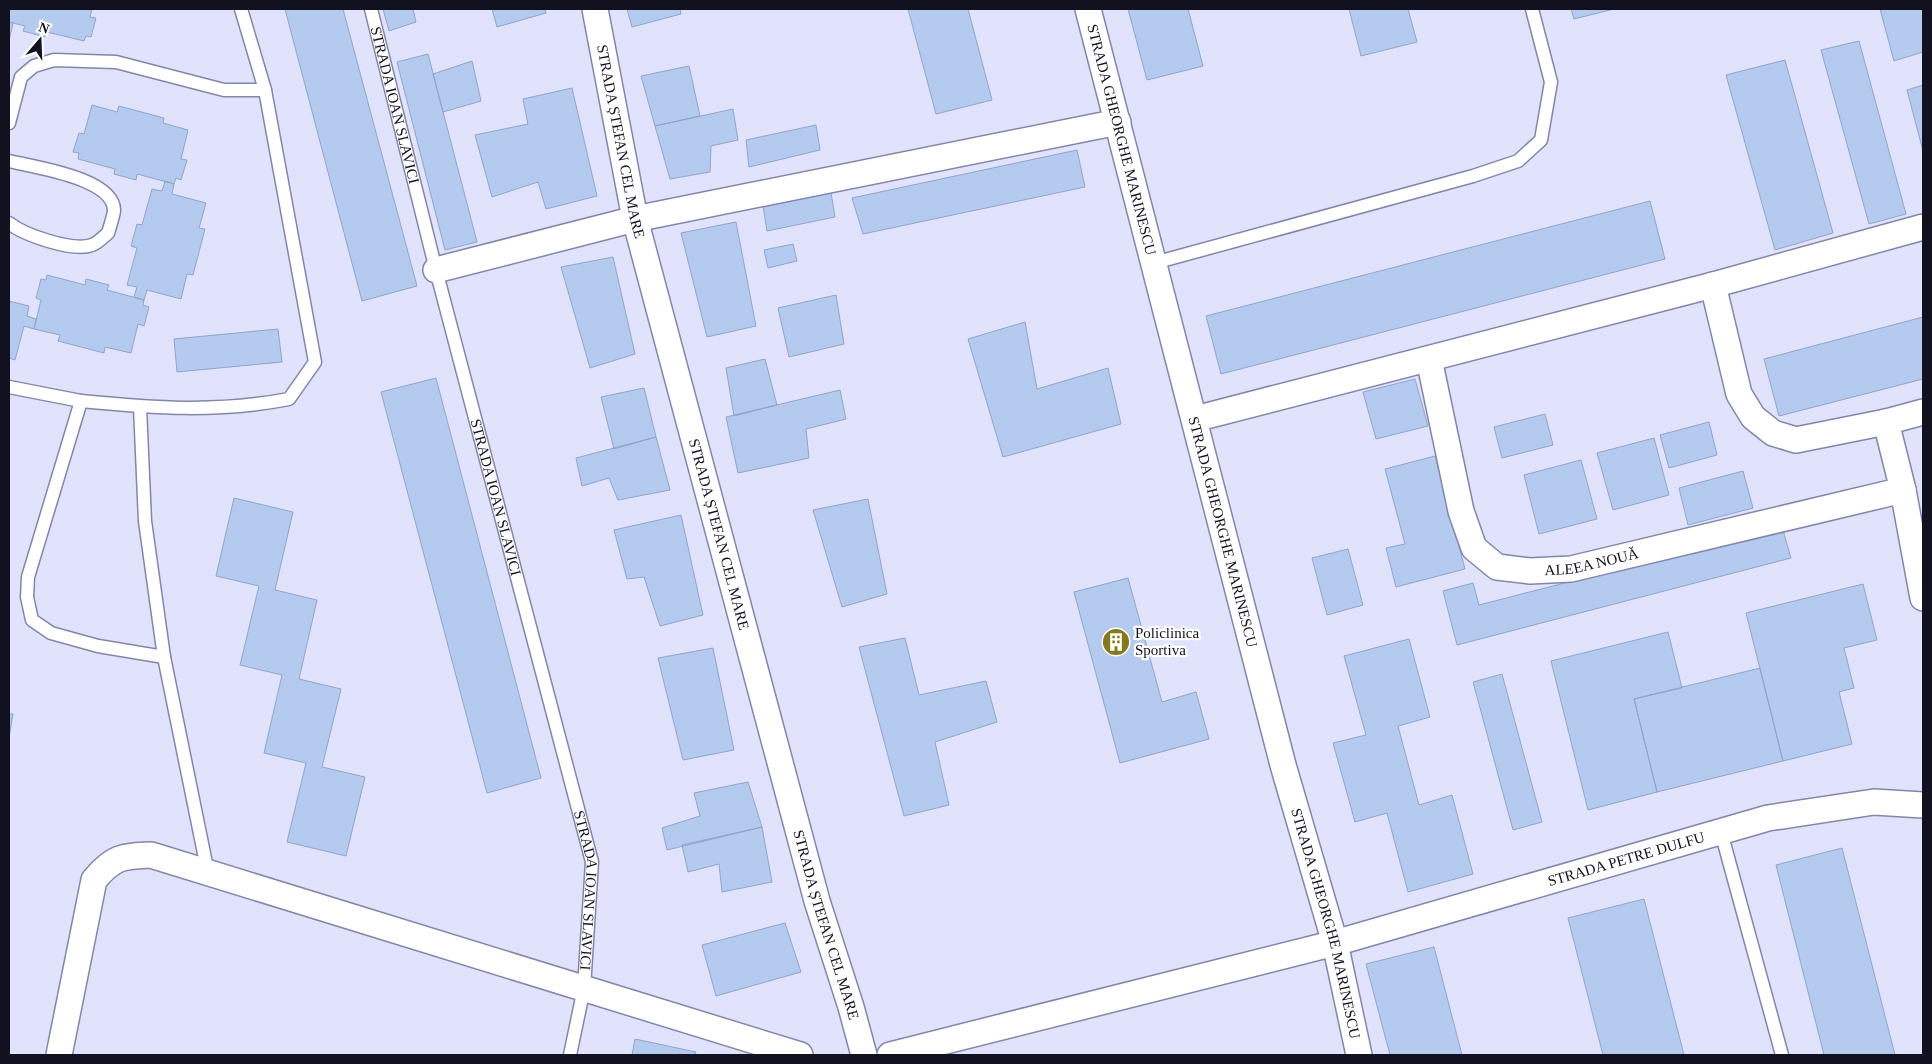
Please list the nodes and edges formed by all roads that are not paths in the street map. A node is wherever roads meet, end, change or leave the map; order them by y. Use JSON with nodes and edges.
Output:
{"nodes":[{"id":1,"x":241,"y":9,"type":"edge"},
{"id":2,"x":371,"y":9,"type":"edge"},
{"id":3,"x":595,"y":9,"type":"edge"},
{"id":4,"x":1088,"y":9,"type":"edge"},
{"id":5,"x":1532,"y":9,"type":"edge"},
{"id":6,"x":265,"y":90,"type":"junction"},
{"id":7,"x":1118,"y":122,"type":"junction"},
{"id":8,"x":9,"y":123,"type":"edge"},
{"id":9,"x":9,"y":161,"type":"edge"},
{"id":10,"x":635,"y":219,"type":"junction"},
{"id":11,"x":9,"y":223,"type":"edge"},
{"id":12,"x":1923,"y":227,"type":"edge"},
{"id":13,"x":1154,"y":263,"type":"junction"},
{"id":14,"x":436,"y":270,"type":"junction"},
{"id":15,"x":1713,"y":285,"type":"junction"},
{"id":16,"x":1429,"y":359,"type":"junction"},
{"id":17,"x":9,"y":387,"type":"edge"},
{"id":18,"x":81,"y":401,"type":"junction"},
{"id":19,"x":140,"y":407,"type":"junction"},
{"id":20,"x":1923,"y":412,"type":"edge"},
{"id":21,"x":1195,"y":419,"type":"junction"},
{"id":22,"x":1886,"y":422,"type":"junction"},
{"id":23,"x":1903,"y":490,"type":"junction"},
{"id":24,"x":1923,"y":598,"type":"edge"},
{"id":25,"x":164,"y":657,"type":"junction"},
{"id":26,"x":1923,"y":805,"type":"edge"},
{"id":27,"x":1721,"y":832,"type":"junction"},
{"id":28,"x":208,"y":873,"type":"junction"},
{"id":29,"x":1335,"y":943,"type":"junction"},
{"id":30,"x":584,"y":988,"type":"junction"},
{"id":31,"x":59,"y":1055,"type":"edge"},
{"id":32,"x":570,"y":1055,"type":"edge"},
{"id":33,"x":800,"y":1055,"type":"edge"},
{"id":34,"x":864,"y":1055,"type":"edge"},
{"id":35,"x":890,"y":1055,"type":"edge"},
{"id":36,"x":1359,"y":1055,"type":"edge"},
{"id":37,"x":1782,"y":1055,"type":"edge"}],
"edges":[{"from":1,"to":6,"type":"lane"},
{"from":2,"to":14,"type":"lane","name":"STRADA IOAN SLAVICI"},
{"from":3,"to":10,"type":"street","name":"STRADA ȘTEFAN CEL MARE"},
{"from":4,"to":7,"type":"street","name":"STRADA GHEORGHE MARINESCU"},
{"from":5,"to":13,"type":"lane"},
{"from":6,"to":8,"type":"lane"},
{"from":6,"to":19,"type":"lane"},
{"from":7,"to":10,"type":"street"},
{"from":7,"to":13,"type":"street","name":"STRADA GHEORGHE MARINESCU"},
{"from":9,"to":11,"type":"lane"},
{"from":10,"to":14,"type":"street"},
{"from":10,"to":34,"type":"street","name":"STRADA ȘTEFAN CEL MARE"},
{"from":12,"to":15,"type":"street"},
{"from":13,"to":21,"type":"street","name":"STRADA GHEORGHE MARINESCU"},
{"from":14,"to":30,"type":"lane","name":"STRADA IOAN SLAVICI"},
{"from":15,"to":16,"type":"street"},
{"from":15,"to":22,"type":"street"},
{"from":16,"to":21,"type":"street"},
{"from":16,"to":23,"type":"street","name":"ALEEA NOUĂ"},
{"from":17,"to":18,"type":"lane"},
{"from":18,"to":19,"type":"lane"},
{"from":18,"to":25,"type":"lane"},
{"from":19,"to":25,"type":"lane"},
{"from":20,"to":22,"type":"street"},
{"from":21,"to":29,"type":"street","name":"STRADA GHEORGHE MARINESCU"},
{"from":22,"to":23,"type":"street"},
{"from":23,"to":24,"type":"street"},
{"from":25,"to":28,"type":"lane"},
{"from":26,"to":27,"type":"street","name":"STRADA PETRE DULFU"},
{"from":27,"to":29,"type":"street","name":"STRADA PETRE DULFU"},
{"from":27,"to":37,"type":"lane"},
{"from":28,"to":30,"type":"street","name":"STRADA IOAN SLAVICI"},
{"from":28,"to":31,"type":"street","name":"STRADA IOAN SLAVICI"},
{"from":29,"to":35,"type":"street","name":"STRADA PETRE DULFU"},
{"from":29,"to":36,"type":"street","name":"STRADA GHEORGHE MARINESCU"},
{"from":30,"to":32,"type":"lane","name":"STRADA IOAN SLAVICI"},
{"from":30,"to":33,"type":"street","name":"STRADA IOAN SLAVICI"}]}
